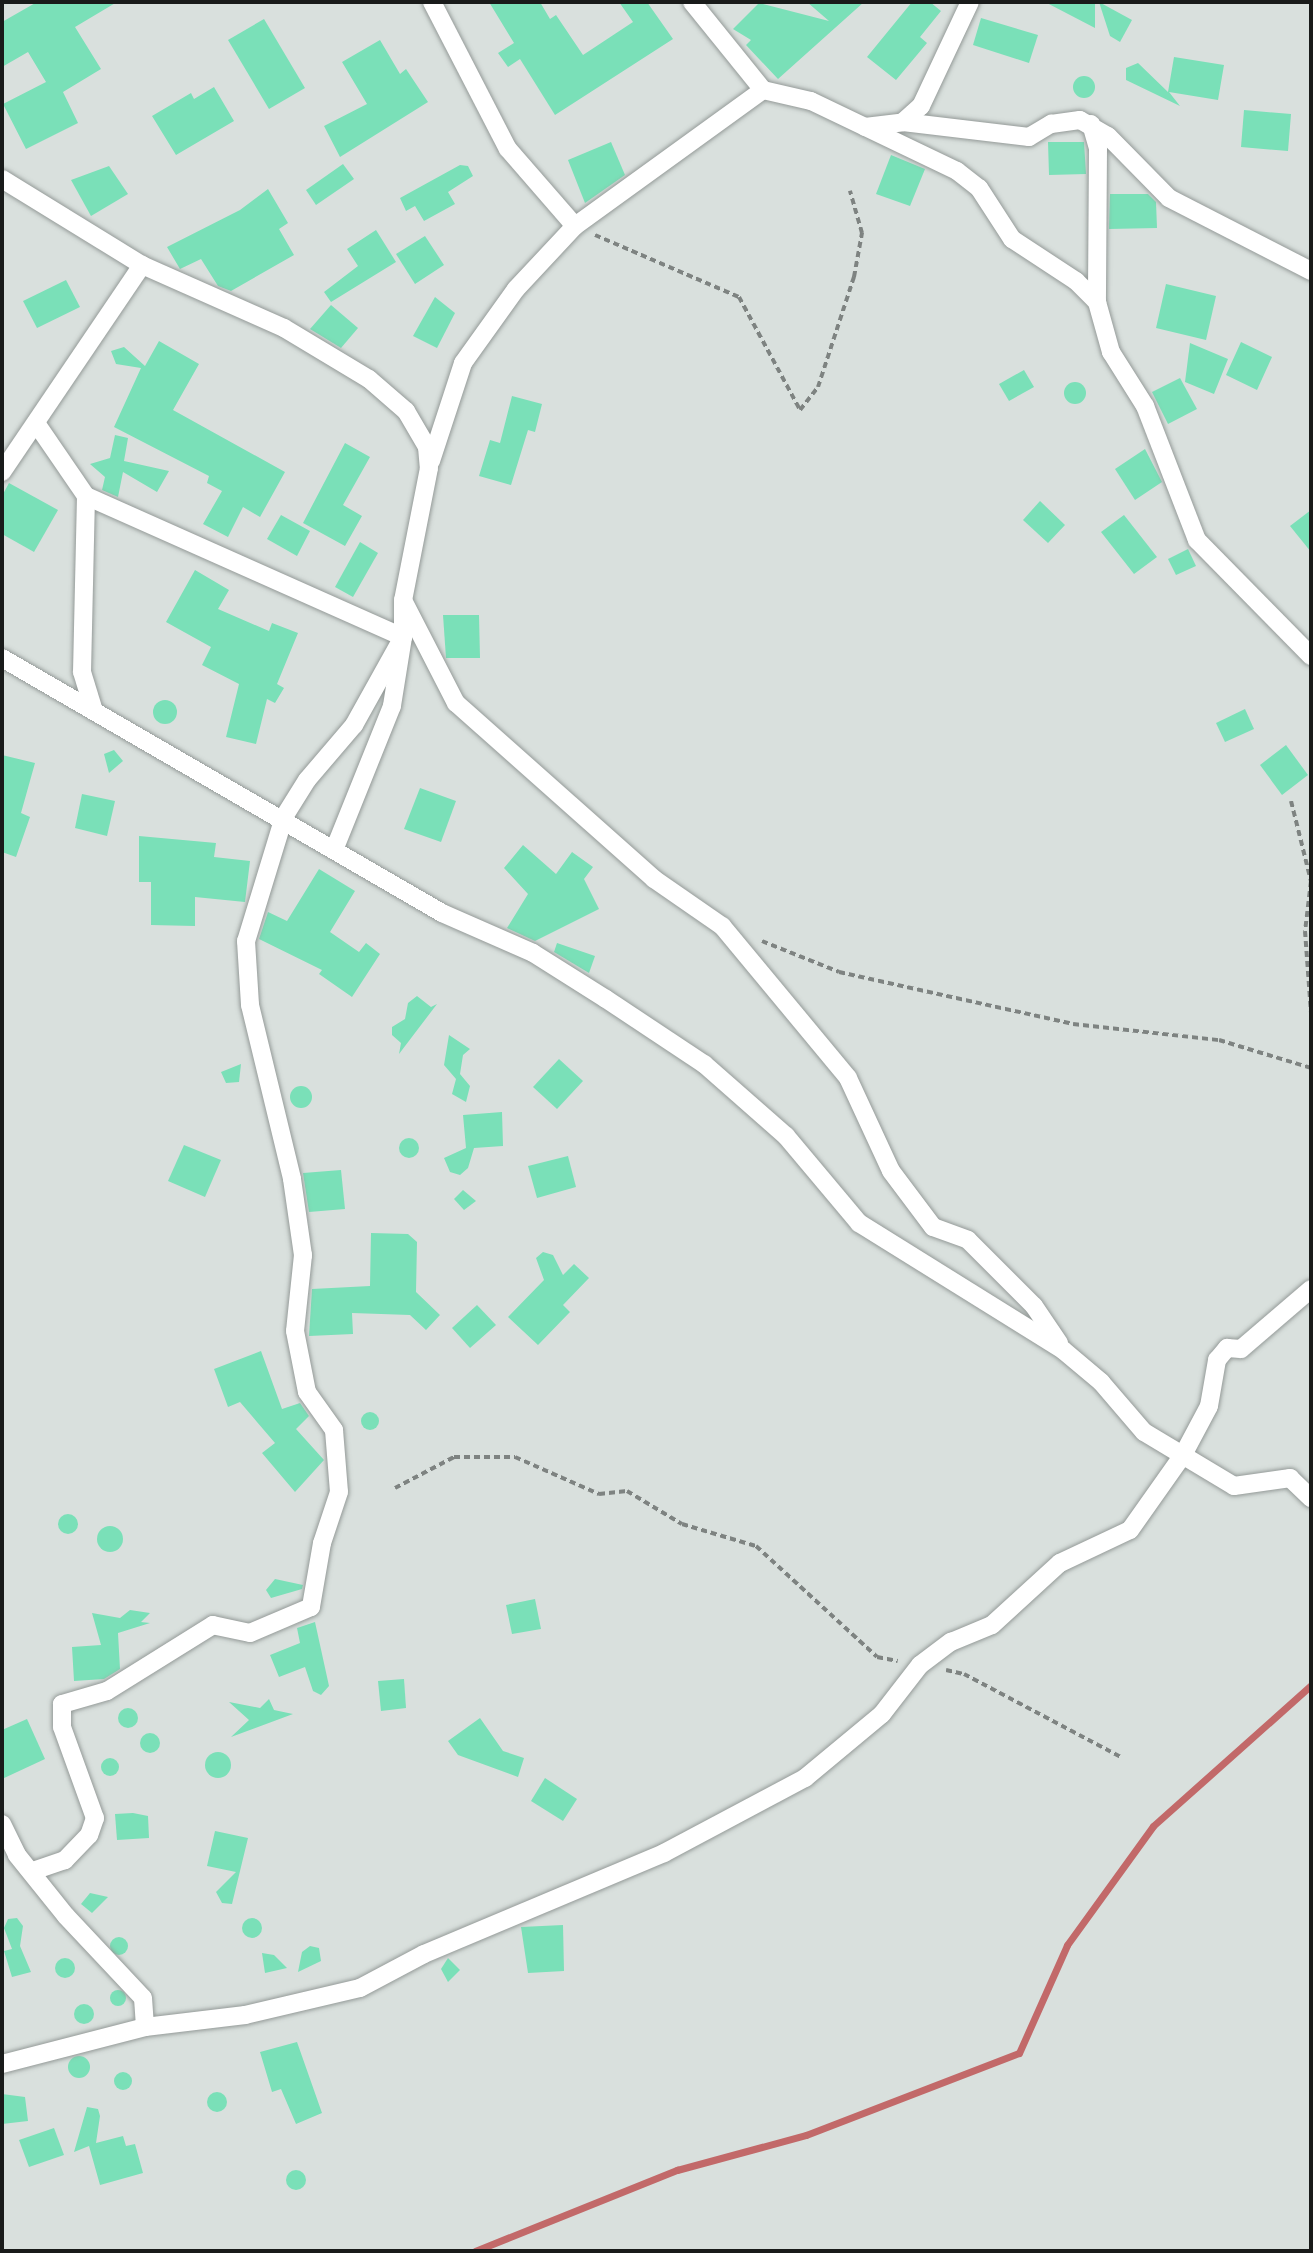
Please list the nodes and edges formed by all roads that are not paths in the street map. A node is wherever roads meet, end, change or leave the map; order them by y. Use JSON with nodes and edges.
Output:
{"nodes":[{"id":1,"x":432,"y":2,"type":"edge"},
{"id":2,"x":692,"y":2,"type":"edge"},
{"id":3,"x":963,"y":7,"type":"edge"},
{"id":4,"x":763,"y":90,"type":"junction"},
{"id":5,"x":903,"y":122,"type":"junction"},
{"id":6,"x":1091,"y":124,"type":"junction"},
{"id":7,"x":865,"y":127,"type":"junction"},
{"id":8,"x":2,"y":179,"type":"edge"},
{"id":9,"x":575,"y":226,"type":"junction"},
{"id":10,"x":142,"y":265,"type":"junction"},
{"id":11,"x":1311,"y":271,"type":"edge"},
{"id":12,"x":1097,"y":302,"type":"junction"},
{"id":13,"x":36,"y":423,"type":"junction"},
{"id":14,"x":429,"y":468,"type":"junction"},
{"id":15,"x":2,"y":472,"type":"edge"},
{"id":16,"x":86,"y":496,"type":"junction"},
{"id":17,"x":403,"y":600,"type":"junction"},
{"id":18,"x":403,"y":637,"type":"junction"},
{"id":19,"x":1311,"y":656,"type":"edge"},
{"id":20,"x":2,"y":658,"type":"edge"},
{"id":21,"x":93,"y":707,"type":"junction"},
{"id":22,"x":284,"y":817,"type":"junction"},
{"id":23,"x":335,"y":848,"type":"junction"},
{"id":24,"x":1311,"y":1289,"type":"edge"},
{"id":25,"x":1063,"y":1350,"type":"junction"},
{"id":26,"x":1183,"y":1455,"type":"junction"},
{"id":27,"x":1311,"y":1498,"type":"edge"},
{"id":28,"x":2,"y":1824,"type":"edge"},
{"id":29,"x":33,"y":1871,"type":"junction"},
{"id":30,"x":145,"y":2027,"type":"junction"},
{"id":31,"x":2,"y":2064,"type":"edge"}],
"edges":[{"from":1,"to":9,"type":"street"},
{"from":2,"to":4,"type":"street"},
{"from":3,"to":5,"type":"street"},
{"from":4,"to":7,"type":"street"},
{"from":4,"to":9,"type":"street"},
{"from":5,"to":6,"type":"street"},
{"from":5,"to":7,"type":"street"},
{"from":6,"to":11,"type":"street"},
{"from":6,"to":12,"type":"street"},
{"from":7,"to":12,"type":"street"},
{"from":8,"to":10,"type":"street"},
{"from":9,"to":14,"type":"street"},
{"from":10,"to":13,"type":"street"},
{"from":10,"to":14,"type":"street"},
{"from":12,"to":19,"type":"street"},
{"from":13,"to":15,"type":"street"},
{"from":13,"to":16,"type":"street"},
{"from":14,"to":17,"type":"street"},
{"from":16,"to":18,"type":"street"},
{"from":16,"to":21,"type":"street"},
{"from":17,"to":18,"type":"street"},
{"from":17,"to":25,"type":"street"},
{"from":18,"to":22,"type":"street"},
{"from":18,"to":23,"type":"street"},
{"from":20,"to":21,"type":"street"},
{"from":21,"to":22,"type":"street"},
{"from":22,"to":23,"type":"street"},
{"from":22,"to":29,"type":"street"},
{"from":23,"to":25,"type":"street"},
{"from":24,"to":26,"type":"street"},
{"from":25,"to":26,"type":"street"},
{"from":26,"to":27,"type":"street"},
{"from":26,"to":30,"type":"street"},
{"from":28,"to":29,"type":"street"},
{"from":29,"to":30,"type":"street"},
{"from":30,"to":31,"type":"street"}]}
